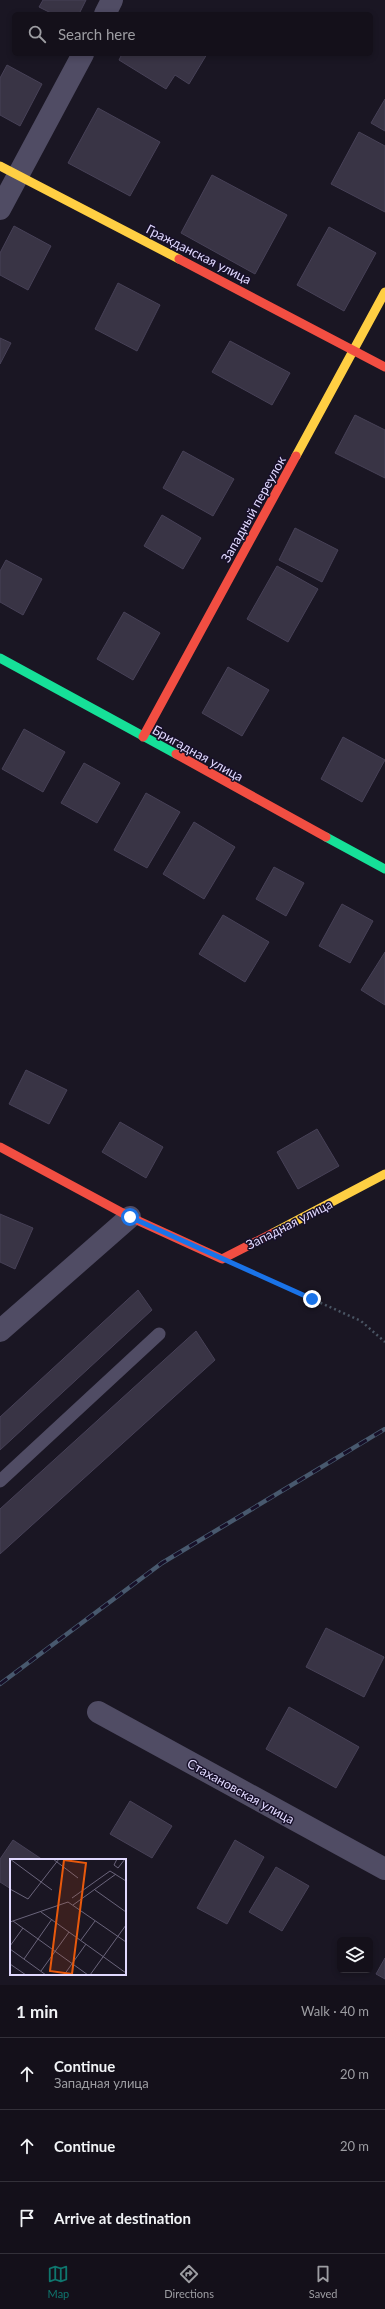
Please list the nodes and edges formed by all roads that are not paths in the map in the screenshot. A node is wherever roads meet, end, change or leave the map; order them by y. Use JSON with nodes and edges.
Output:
{"nodes":[{"id":1,"x":112,"y":0,"type":"edge"},
{"id":2,"x":105,"y":12,"type":"edge"},
{"id":3,"x":82,"y":56,"type":"edge"},
{"id":4,"x":9,"y":171,"type":"edge"},
{"id":5,"x":0,"y":209,"type":"edge"},
{"id":6,"x":385,"y":292,"type":"edge"},
{"id":7,"x":355,"y":350,"type":"junction"},
{"id":8,"x":385,"y":367,"type":"edge"},
{"id":9,"x":0,"y":658,"type":"edge"},
{"id":10,"x":143,"y":737,"type":"junction"},
{"id":11,"x":385,"y":869,"type":"edge"},
{"id":12,"x":0,"y":1147,"type":"edge"},
{"id":13,"x":385,"y":1174,"type":"edge"},
{"id":14,"x":130,"y":1217,"type":"junction"},
{"id":15,"x":0,"y":1330,"type":"edge"},
{"id":16,"x":159,"y":1334,"type":"dead end"},
{"id":17,"x":0,"y":1481,"type":"edge"},
{"id":18,"x":98,"y":1712,"type":"dead end"},
{"id":19,"x":385,"y":1869,"type":"edge"}],
"edges":[{"from":1,"to":2,"type":"street"},
{"from":3,"to":4,"type":"street"},
{"from":4,"to":5,"type":"street"},
{"from":4,"to":7,"type":"street","name":"Гражданская улица"},
{"from":6,"to":7,"type":"street","name":"Западный переулок"},
{"from":7,"to":8,"type":"street","name":"Гражданская улица"},
{"from":7,"to":10,"type":"street","name":"Западный переулок"},
{"from":9,"to":10,"type":"street","name":"Бригадная улица"},
{"from":10,"to":11,"type":"street","name":"Бригадная улица"},
{"from":12,"to":14,"type":"street"},
{"from":13,"to":14,"type":"street","name":"Западная улица"},
{"from":14,"to":15,"type":"street"},
{"from":16,"to":17,"type":"lane"},
{"from":18,"to":19,"type":"street","name":"Стахановская улица"}]}
